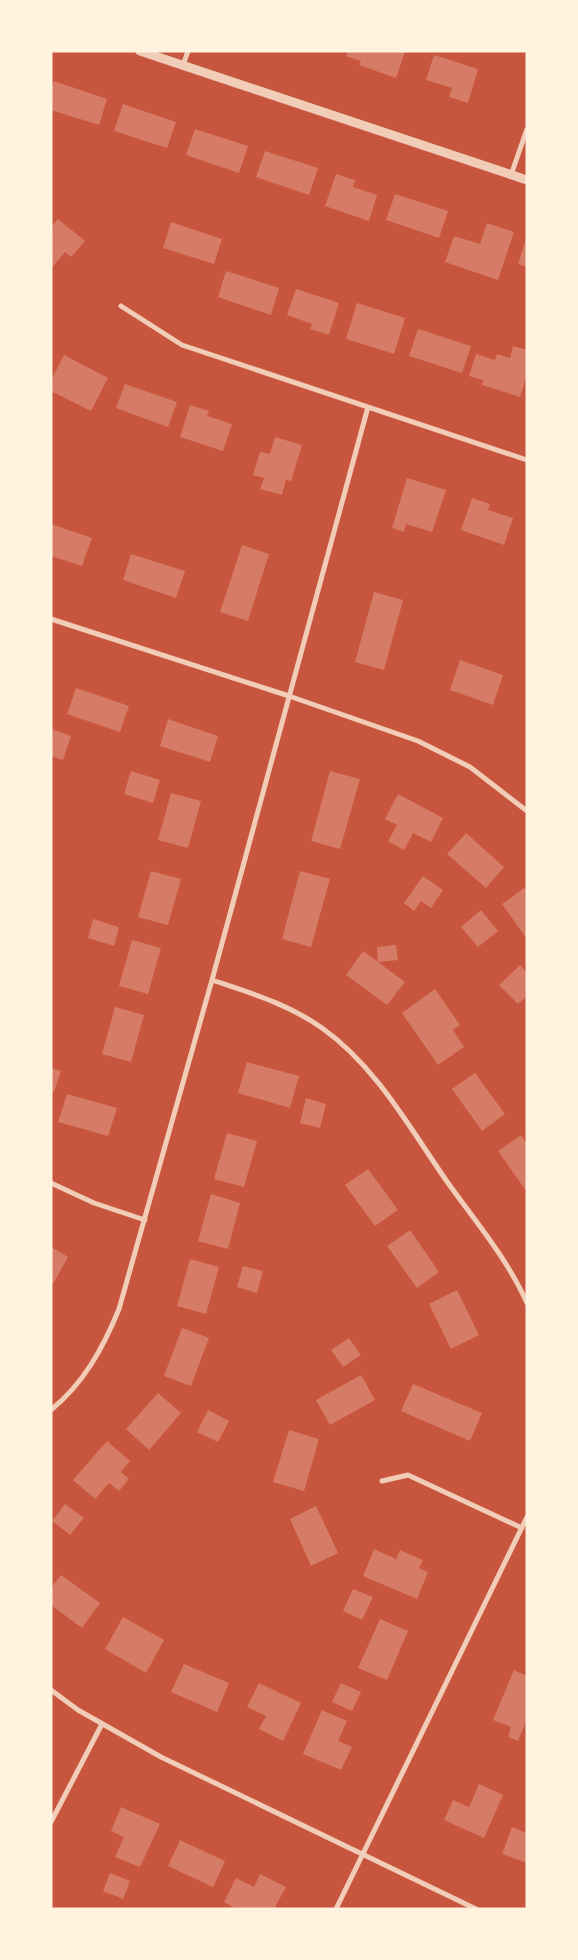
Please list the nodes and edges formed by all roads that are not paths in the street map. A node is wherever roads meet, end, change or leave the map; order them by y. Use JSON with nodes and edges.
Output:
{"nodes":[{"id":1,"x":140,"y":51,"type":"edge"},
{"id":2,"x":188,"y":51,"type":"edge"},
{"id":3,"x":184,"y":65,"type":"junction"},
{"id":4,"x":527,"y":130,"type":"edge"},
{"id":5,"x":511,"y":175,"type":"junction"},
{"id":6,"x":527,"y":180,"type":"edge"},
{"id":7,"x":121,"y":306,"type":"dead end"},
{"id":8,"x":368,"y":407,"type":"junction"},
{"id":9,"x":527,"y":460,"type":"edge"},
{"id":10,"x":51,"y":619,"type":"edge"},
{"id":11,"x":288,"y":696,"type":"junction"},
{"id":12,"x":527,"y":811,"type":"edge"},
{"id":13,"x":212,"y":980,"type":"junction"},
{"id":14,"x":51,"y":1183,"type":"edge"},
{"id":15,"x":145,"y":1220,"type":"junction"},
{"id":16,"x":527,"y":1303,"type":"edge"},
{"id":17,"x":51,"y":1410,"type":"edge"},
{"id":18,"x":382,"y":1481,"type":"dead end"},
{"id":19,"x":527,"y":1517,"type":"edge"},
{"id":20,"x":522,"y":1528,"type":"junction"},
{"id":21,"x":51,"y":1690,"type":"edge"},
{"id":22,"x":102,"y":1724,"type":"junction"},
{"id":23,"x":51,"y":1822,"type":"edge"},
{"id":24,"x":362,"y":1854,"type":"junction"},
{"id":25,"x":336,"y":1909,"type":"edge"},
{"id":26,"x":476,"y":1909,"type":"edge"}],
"edges":[{"from":1,"to":3,"type":"street"},
{"from":2,"to":3,"type":"street"},
{"from":3,"to":5,"type":"street"},
{"from":4,"to":5,"type":"street"},
{"from":5,"to":6,"type":"street"},
{"from":7,"to":8,"type":"street"},
{"from":8,"to":9,"type":"street"},
{"from":8,"to":11,"type":"street"},
{"from":10,"to":11,"type":"street"},
{"from":11,"to":12,"type":"street"},
{"from":11,"to":13,"type":"street"},
{"from":13,"to":15,"type":"street"},
{"from":13,"to":16,"type":"street"},
{"from":14,"to":15,"type":"street"},
{"from":15,"to":17,"type":"street"},
{"from":18,"to":20,"type":"street"},
{"from":19,"to":20,"type":"street"},
{"from":20,"to":24,"type":"street"},
{"from":21,"to":22,"type":"street"},
{"from":22,"to":23,"type":"street"},
{"from":22,"to":24,"type":"street"},
{"from":24,"to":25,"type":"street"},
{"from":24,"to":26,"type":"street"}]}
